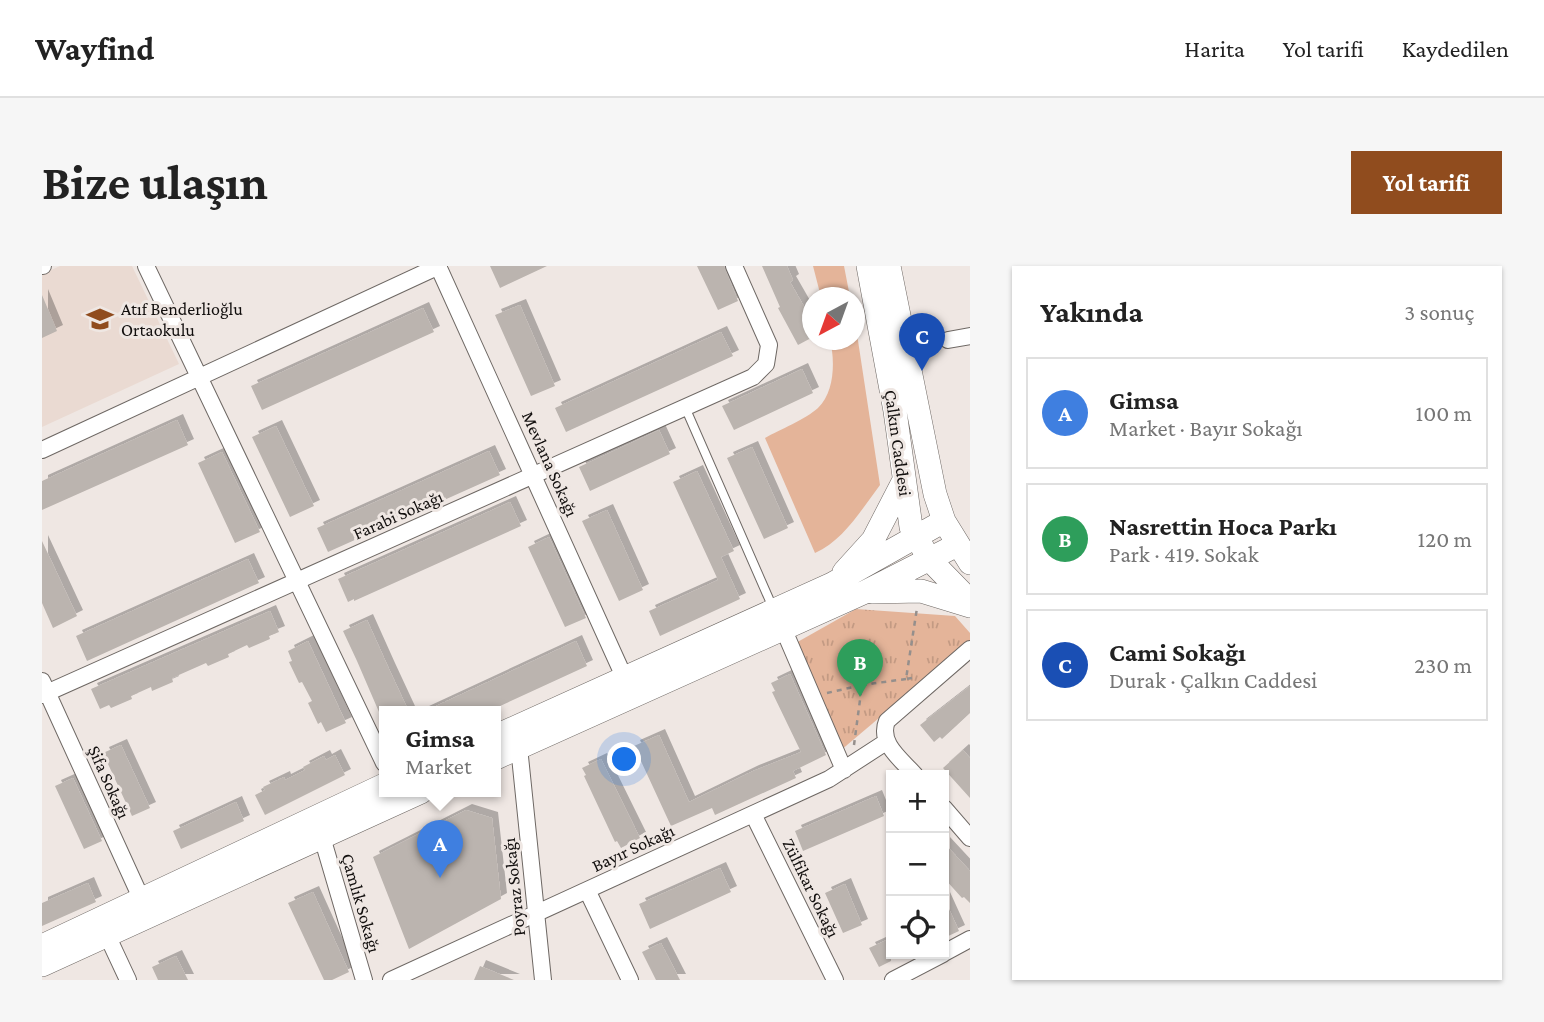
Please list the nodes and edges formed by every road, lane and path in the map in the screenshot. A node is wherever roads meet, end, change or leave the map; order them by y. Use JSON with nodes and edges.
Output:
{"nodes":[{"id":1,"x":146,"y":266,"type":"edge"},
{"id":2,"x":438,"y":266,"type":"edge"},
{"id":3,"x":734,"y":266,"type":"edge"},
{"id":4,"x":868,"y":266,"type":"edge"},
{"id":5,"x":889,"y":266,"type":"edge"},
{"id":6,"x":970,"y":335,"type":"edge"},
{"id":7,"x":948,"y":340,"type":"dead end"},
{"id":8,"x":198,"y":378,"type":"junction"},
{"id":9,"x":685,"y":407,"type":"junction"},
{"id":10,"x":42,"y":450,"type":"edge"},
{"id":11,"x":534,"y":475,"type":"junction"},
{"id":12,"x":903,"y":481,"type":"junction"},
{"id":13,"x":944,"y":521,"type":"junction"},
{"id":14,"x":915,"y":537,"type":"junction"},
{"id":15,"x":964,"y":554,"type":"edge"},
{"id":16,"x":929,"y":559,"type":"junction"},
{"id":17,"x":297,"y":581,"type":"junction"},
{"id":18,"x":832,"y":584,"type":"junction"},
{"id":19,"x":921,"y":591,"type":"junction"},
{"id":20,"x":865,"y":592,"type":"junction"},
{"id":21,"x":970,"y":603,"type":"edge"},
{"id":22,"x":779,"y":620,"type":"junction"},
{"id":23,"x":970,"y":649,"type":"edge"},
{"id":24,"x":625,"y":678,"type":"junction"},
{"id":25,"x":915,"y":678,"type":"dead end"},
{"id":26,"x":906,"y":679,"type":"junction"},
{"id":27,"x":862,"y":685,"type":"junction"},
{"id":28,"x":44,"y":690,"type":"edge"},
{"id":29,"x":812,"y":696,"type":"junction"},
{"id":30,"x":501,"y":734,"type":"edge"},
{"id":31,"x":885,"y":736,"type":"junction"},
{"id":32,"x":519,"y":747,"type":"junction"},
{"id":33,"x":379,"y":753,"type":"edge"},
{"id":34,"x":501,"y":756,"type":"edge"},
{"id":35,"x":860,"y":760,"type":"junction"},
{"id":36,"x":844,"y":770,"type":"junction"},
{"id":37,"x":911,"y":770,"type":"edge"},
{"id":38,"x":379,"y":787,"type":"edge"},
{"id":39,"x":410,"y":797,"type":"edge"},
{"id":40,"x":753,"y":814,"type":"junction"},
{"id":41,"x":949,"y":814,"type":"edge"},
{"id":42,"x":322,"y":837,"type":"junction"},
{"id":43,"x":970,"y":838,"type":"edge"},
{"id":44,"x":587,"y":890,"type":"junction"},
{"id":45,"x":141,"y":898,"type":"junction"},
{"id":46,"x":536,"y":914,"type":"junction"},
{"id":47,"x":107,"y":935,"type":"junction"},
{"id":48,"x":970,"y":939,"type":"edge"},
{"id":49,"x":42,"y":946,"type":"edge"},
{"id":50,"x":949,"y":951,"type":"edge"},
{"id":51,"x":935,"y":959,"type":"edge"},
{"id":52,"x":42,"y":965,"type":"edge"},
{"id":53,"x":904,"y":978,"type":"edge"},
{"id":54,"x":128,"y":980,"type":"edge"},
{"id":55,"x":364,"y":980,"type":"edge"},
{"id":56,"x":391,"y":980,"type":"edge"},
{"id":57,"x":543,"y":980,"type":"edge"},
{"id":58,"x":629,"y":980,"type":"edge"},
{"id":59,"x":835,"y":980,"type":"edge"}],
"edges":[{"from":1,"to":8,"type":"street"},
{"from":2,"to":8,"type":"street"},
{"from":2,"to":11,"type":"street","name":"Mevlana Sokağı"},
{"from":3,"to":9,"type":"street","name":"Farabi Sokağı"},
{"from":4,"to":12,"type":"main road","name":"Çalkın Caddesi"},
{"from":5,"to":13,"type":"main road","name":"Çalkın Caddesi"},
{"from":6,"to":7,"type":"street"},
{"from":8,"to":10,"type":"street"},
{"from":8,"to":17,"type":"street"},
{"from":9,"to":11,"type":"street","name":"Farabi Sokağı"},
{"from":9,"to":22,"type":"lane"},
{"from":11,"to":17,"type":"street","name":"Farabi Sokağı"},
{"from":11,"to":24,"type":"street","name":"Mevlana Sokağı"},
{"from":12,"to":14,"type":"main road","name":"Çalkın Caddesi"},
{"from":12,"to":18,"type":"main road"},
{"from":13,"to":14,"type":"main road"},
{"from":13,"to":15,"type":"main road","name":"Çalkın Caddesi"},
{"from":14,"to":16,"type":"main road","name":"Çalkın Caddesi"},
{"from":14,"to":18,"type":"main road"},
{"from":15,"to":16,"type":"main road"},
{"from":16,"to":20,"type":"main road"},
{"from":16,"to":21,"type":"main road","name":"Çalkın Caddesi"},
{"from":17,"to":28,"type":"street","name":"Farabi Sokağı"},
{"from":17,"to":33,"type":"street"},
{"from":18,"to":22,"type":"main road"},
{"from":19,"to":20,"type":"main road","name":"Çalkın Caddesi"},
{"from":19,"to":21,"type":"main road","name":"Çalkın Caddesi"},
{"from":19,"to":26,"type":"path"},
{"from":20,"to":22,"type":"main road"},
{"from":22,"to":24,"type":"main road"},
{"from":22,"to":29,"type":"street"},
{"from":22,"to":32,"type":"main road"},
{"from":23,"to":31,"type":"street","name":"Bayır Sokağı"},
{"from":24,"to":30,"type":"main road"},
{"from":25,"to":26,"type":"path"},
{"from":26,"to":27,"type":"path"},
{"from":27,"to":29,"type":"path"},
{"from":27,"to":35,"type":"path"},
{"from":28,"to":45,"type":"street","name":"Şifa Sokağı"},
{"from":29,"to":36,"type":"street"},
{"from":31,"to":35,"type":"street","name":"Bayır Sokağı"},
{"from":31,"to":37,"type":"street"},
{"from":32,"to":34,"type":"main road"},
{"from":32,"to":46,"type":"street","name":"Poyraz Sokağı"},
{"from":35,"to":36,"type":"street","name":"Bayır Sokağı"},
{"from":36,"to":40,"type":"street","name":"Bayır Sokağı"},
{"from":38,"to":45,"type":"main road"},
{"from":39,"to":42,"type":"main road"},
{"from":40,"to":44,"type":"street","name":"Bayır Sokağı"},
{"from":40,"to":59,"type":"street","name":"Zülfikar Sokağı"},
{"from":41,"to":43,"type":"street"},
{"from":42,"to":47,"type":"main road"},
{"from":42,"to":55,"type":"street","name":"Çamlık Sokağı"},
{"from":44,"to":46,"type":"street","name":"Bayır Sokağı"},
{"from":44,"to":58,"type":"street"},
{"from":45,"to":49,"type":"main road"},
{"from":46,"to":56,"type":"street","name":"Bayır Sokağı"},
{"from":46,"to":57,"type":"street","name":"Poyraz Sokağı"},
{"from":47,"to":52,"type":"main road"},
{"from":47,"to":54,"type":"street"},
{"from":48,"to":50,"type":"street"},
{"from":51,"to":53,"type":"street"}]}
